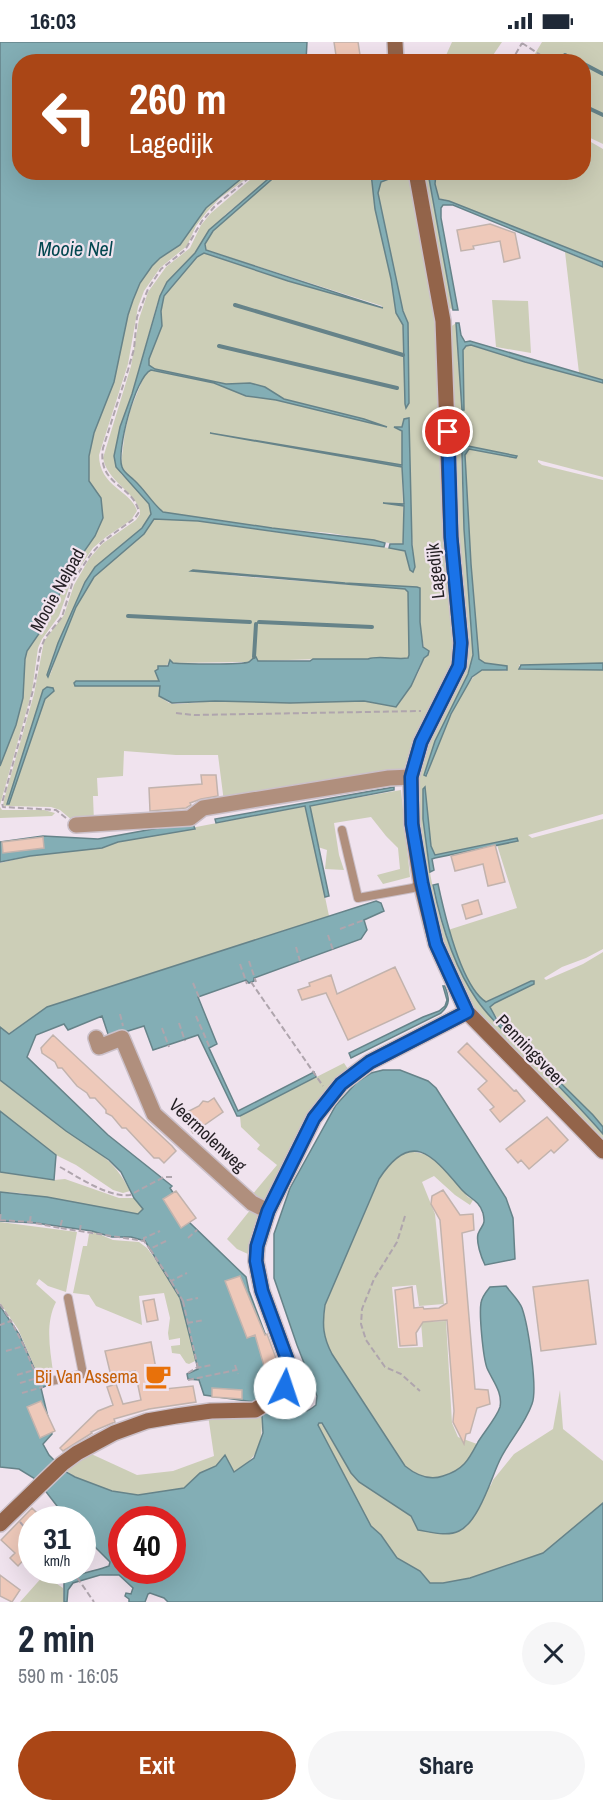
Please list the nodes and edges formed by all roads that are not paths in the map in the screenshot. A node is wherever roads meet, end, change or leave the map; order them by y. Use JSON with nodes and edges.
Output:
{"nodes":[{"id":1,"x":417,"y":180,"type":"edge"},
{"id":2,"x":411,"y":777,"type":"junction"},
{"id":3,"x":76,"y":825,"type":"road end"},
{"id":4,"x":342,"y":830,"type":"dead end"},
{"id":5,"x":422,"y":883,"type":"junction"},
{"id":6,"x":467,"y":1012,"type":"junction"},
{"id":7,"x":96,"y":1038,"type":"dead end"},
{"id":8,"x":603,"y":1151,"type":"edge"},
{"id":9,"x":268,"y":1211,"type":"junction"},
{"id":10,"x":68,"y":1298,"type":"dead end"},
{"id":11,"x":49,"y":1381,"type":"road end"},
{"id":12,"x":0,"y":1524,"type":"edge"}],
"edges":[{"from":1,"to":2,"type":"street","name":"Lagedijk"},
{"from":2,"to":3,"type":"street"},
{"from":2,"to":5,"type":"street","name":"Lagedijk"},
{"from":4,"to":5,"type":"lane"},
{"from":5,"to":6,"type":"street","name":"Lagedijk"},
{"from":6,"to":8,"type":"street","name":"Penningsveer"},
{"from":6,"to":9,"type":"street"},
{"from":7,"to":9,"type":"street","name":"Veermolenweg"},
{"from":9,"to":12,"type":"street"},
{"from":10,"to":11,"type":"lane"}]}
